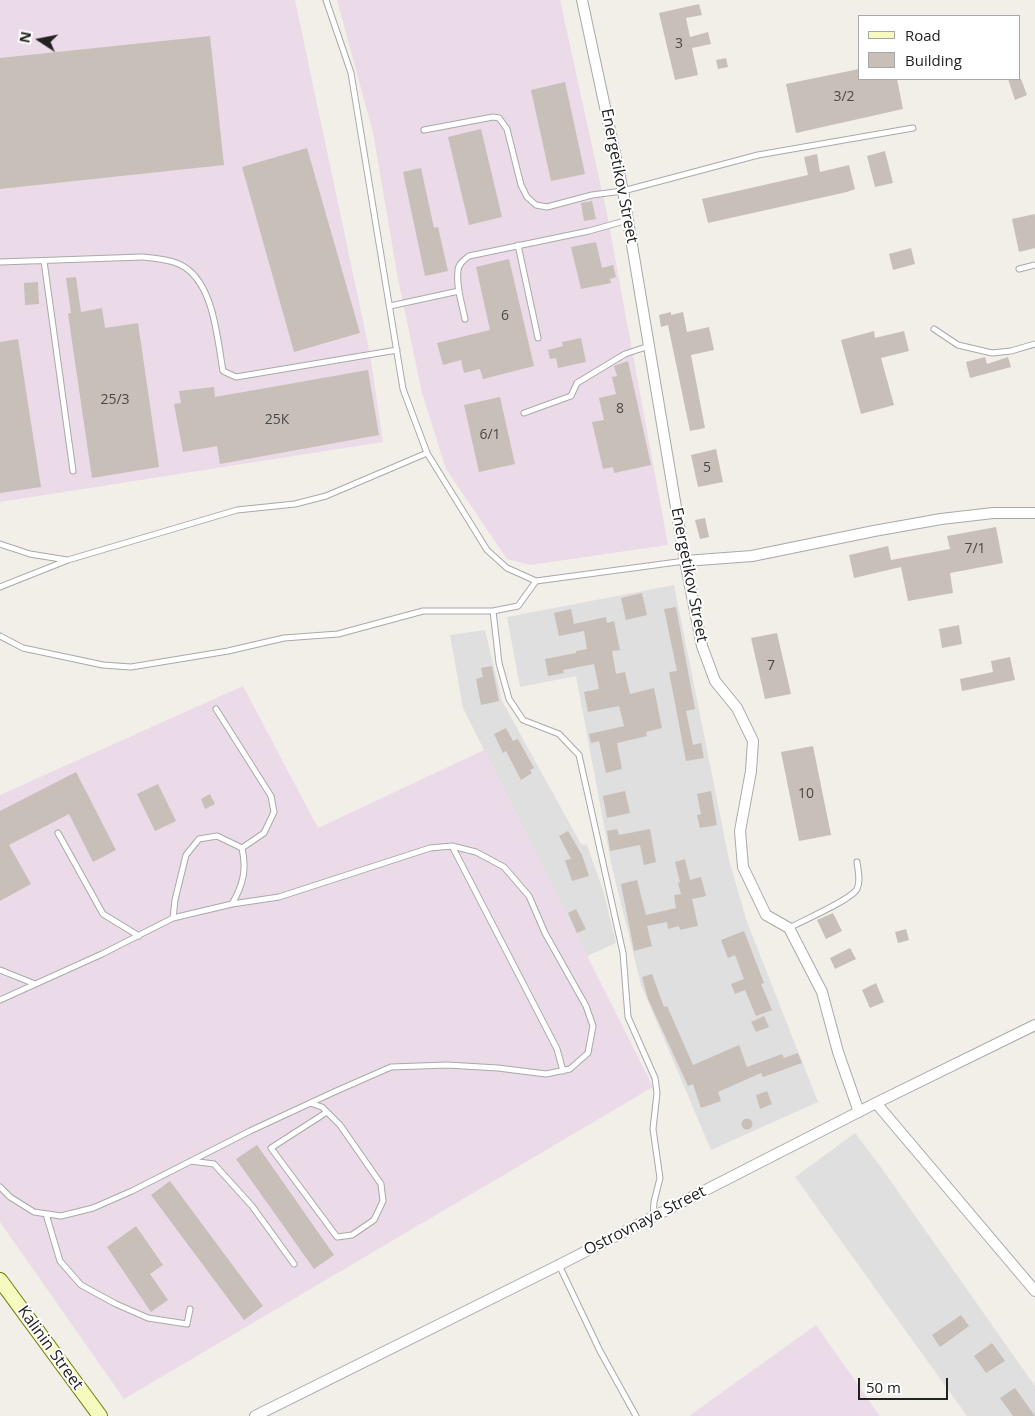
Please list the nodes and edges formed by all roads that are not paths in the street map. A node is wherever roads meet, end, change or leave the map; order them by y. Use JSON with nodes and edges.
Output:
{"nodes":[{"id":1,"x":326,"y":0,"type":"edge"},
{"id":2,"x":582,"y":0,"type":"edge"},
{"id":3,"x":913,"y":128,"type":"dead end"},
{"id":4,"x":424,"y":130,"type":"dead end"},
{"id":5,"x":623,"y":191,"type":"junction"},
{"id":6,"x":628,"y":220,"type":"junction"},
{"id":7,"x":518,"y":245,"type":"junction"},
{"id":8,"x":44,"y":261,"type":"junction"},
{"id":9,"x":0,"y":262,"type":"edge"},
{"id":10,"x":1035,"y":265,"type":"edge"},
{"id":11,"x":1019,"y":269,"type":"dead end"},
{"id":12,"x":460,"y":291,"type":"junction"},
{"id":13,"x":390,"y":306,"type":"junction"},
{"id":14,"x":465,"y":319,"type":"dead end"},
{"id":15,"x":934,"y":329,"type":"dead end"},
{"id":16,"x":538,"y":338,"type":"dead end"},
{"id":17,"x":1035,"y":344,"type":"edge"},
{"id":18,"x":649,"y":346,"type":"junction"},
{"id":19,"x":397,"y":350,"type":"junction"},
{"id":20,"x":524,"y":413,"type":"dead end"},
{"id":21,"x":427,"y":453,"type":"junction"},
{"id":22,"x":74,"y":472,"type":"dead end"},
{"id":23,"x":1035,"y":513,"type":"edge"},
{"id":24,"x":0,"y":544,"type":"edge"},
{"id":25,"x":68,"y":560,"type":"junction"},
{"id":26,"x":685,"y":561,"type":"junction"},
{"id":27,"x":536,"y":581,"type":"junction"},
{"id":28,"x":0,"y":588,"type":"edge"},
{"id":29,"x":493,"y":611,"type":"junction"},
{"id":30,"x":0,"y":636,"type":"edge"},
{"id":31,"x":216,"y":709,"type":"dead end"},
{"id":32,"x":58,"y":833,"type":"dead end"},
{"id":33,"x":452,"y":846,"type":"junction"},
{"id":34,"x":242,"y":848,"type":"junction"},
{"id":35,"x":857,"y":862,"type":"dead end"},
{"id":36,"x":232,"y":904,"type":"junction"},
{"id":37,"x":173,"y":918,"type":"junction"},
{"id":38,"x":789,"y":928,"type":"junction"},
{"id":39,"x":139,"y":936,"type":"junction"},
{"id":40,"x":0,"y":970,"type":"edge"},
{"id":41,"x":35,"y":984,"type":"junction"},
{"id":42,"x":0,"y":1000,"type":"edge"},
{"id":43,"x":1035,"y":1025,"type":"edge"},
{"id":44,"x":563,"y":1070,"type":"junction"},
{"id":45,"x":309,"y":1103,"type":"junction"},
{"id":46,"x":876,"y":1103,"type":"junction"},
{"id":47,"x":328,"y":1112,"type":"junction"},
{"id":48,"x":859,"y":1112,"type":"junction"},
{"id":49,"x":190,"y":1160,"type":"junction"},
{"id":50,"x":0,"y":1187,"type":"edge"},
{"id":51,"x":46,"y":1214,"type":"junction"},
{"id":52,"x":653,"y":1216,"type":"junction"},
{"id":53,"x":294,"y":1264,"type":"dead end"},
{"id":54,"x":559,"y":1265,"type":"junction"},
{"id":55,"x":0,"y":1280,"type":"edge"},
{"id":56,"x":1035,"y":1291,"type":"edge"},
{"id":57,"x":190,"y":1309,"type":"dead end"},
{"id":58,"x":100,"y":1416,"type":"edge"},
{"id":59,"x":255,"y":1416,"type":"edge"},
{"id":60,"x":636,"y":1416,"type":"edge"}],
"edges":[{"from":1,"to":13,"type":"lane"},
{"from":2,"to":5,"type":"street","name":"Energetikov Street"},
{"from":3,"to":5,"type":"lane"},
{"from":4,"to":5,"type":"lane"},
{"from":5,"to":6,"type":"street","name":"Energetikov Street"},
{"from":6,"to":7,"type":"lane"},
{"from":6,"to":18,"type":"street","name":"Energetikov Street"},
{"from":7,"to":12,"type":"lane"},
{"from":7,"to":16,"type":"lane"},
{"from":8,"to":9,"type":"lane"},
{"from":8,"to":19,"type":"lane"},
{"from":8,"to":22,"type":"lane"},
{"from":10,"to":11,"type":"lane"},
{"from":12,"to":13,"type":"lane"},
{"from":12,"to":14,"type":"lane"},
{"from":13,"to":19,"type":"lane"},
{"from":15,"to":17,"type":"lane"},
{"from":18,"to":20,"type":"lane"},
{"from":18,"to":26,"type":"street","name":"Energetikov Street"},
{"from":19,"to":21,"type":"lane"},
{"from":21,"to":25,"type":"lane"},
{"from":21,"to":27,"type":"lane"},
{"from":23,"to":26,"type":"street"},
{"from":24,"to":25,"type":"lane"},
{"from":25,"to":28,"type":"lane"},
{"from":26,"to":27,"type":"lane"},
{"from":26,"to":38,"type":"street","name":"Energetikov Street"},
{"from":27,"to":29,"type":"lane"},
{"from":29,"to":30,"type":"lane"},
{"from":29,"to":52,"type":"lane"},
{"from":31,"to":34,"type":"lane"},
{"from":32,"to":39,"type":"lane"},
{"from":33,"to":36,"type":"lane"},
{"from":33,"to":44,"type":"lane"},
{"from":33,"to":44,"type":"lane"},
{"from":34,"to":36,"type":"lane"},
{"from":34,"to":37,"type":"lane"},
{"from":35,"to":38,"type":"lane"},
{"from":36,"to":37,"type":"lane"},
{"from":37,"to":39,"type":"lane"},
{"from":38,"to":48,"type":"street"},
{"from":39,"to":41,"type":"lane"},
{"from":40,"to":41,"type":"lane"},
{"from":41,"to":42,"type":"lane"},
{"from":43,"to":46,"type":"street","name":"Ostrovnaya Street"},
{"from":44,"to":45,"type":"lane"},
{"from":45,"to":47,"type":"lane"},
{"from":45,"to":49,"type":"lane"},
{"from":46,"to":48,"type":"street","name":"Ostrovnaya Street"},
{"from":46,"to":56,"type":"street"},
{"from":47,"to":47,"type":"lane"},
{"from":48,"to":52,"type":"street","name":"Ostrovnaya Street"},
{"from":49,"to":51,"type":"lane"},
{"from":49,"to":53,"type":"lane"},
{"from":50,"to":51,"type":"lane"},
{"from":51,"to":57,"type":"lane"},
{"from":52,"to":54,"type":"street","name":"Ostrovnaya Street"},
{"from":54,"to":59,"type":"street","name":"Ostrovnaya Street"},
{"from":54,"to":60,"type":"lane"},
{"from":55,"to":58,"type":"main road","name":"Kalinin Street"}]}
